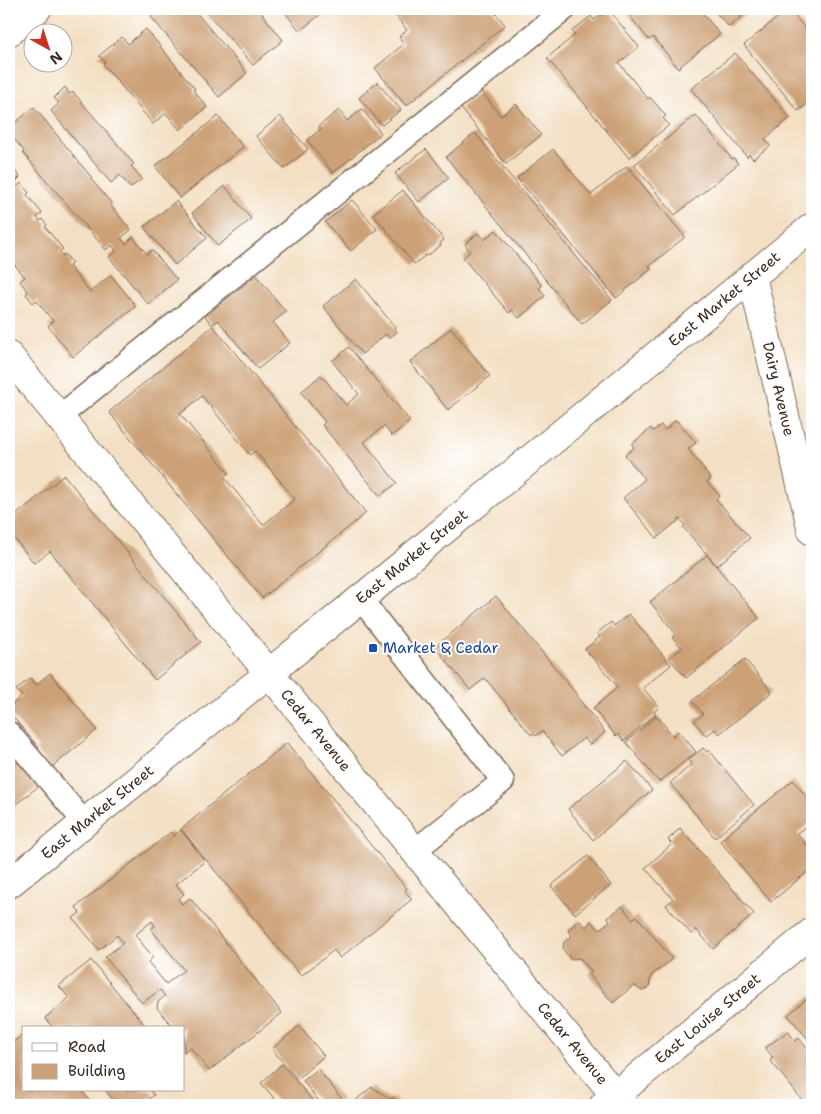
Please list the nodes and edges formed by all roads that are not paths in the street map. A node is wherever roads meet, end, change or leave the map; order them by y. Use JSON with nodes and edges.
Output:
{"nodes":[{"id":1,"x":37,"y":9,"type":"edge"},
{"id":2,"x":565,"y":9,"type":"edge"},
{"id":3,"x":9,"y":32,"type":"edge"},
{"id":4,"x":812,"y":227,"type":"edge"},
{"id":5,"x":752,"y":276,"type":"junction"},
{"id":6,"x":9,"y":356,"type":"edge"},
{"id":7,"x":59,"y":417,"type":"junction"},
{"id":8,"x":812,"y":531,"type":"edge"},
{"id":9,"x":360,"y":598,"type":"junction"},
{"id":10,"x":268,"y":672,"type":"junction"},
{"id":11,"x":9,"y":733,"type":"edge"},
{"id":12,"x":84,"y":822,"type":"junction"},
{"id":13,"x":414,"y":851,"type":"junction"},
{"id":14,"x":9,"y":884,"type":"edge"},
{"id":15,"x":812,"y":932,"type":"edge"},
{"id":16,"x":614,"y":1102,"type":"edge"}],
"edges":[{"from":1,"to":3,"type":"street"},
{"from":2,"to":7,"type":"lane"},
{"from":4,"to":5,"type":"street","name":"East Market Street"},
{"from":5,"to":8,"type":"street","name":"Dairy Avenue"},
{"from":5,"to":9,"type":"street","name":"East Market Street"},
{"from":6,"to":7,"type":"street","name":"Cedar Avenue"},
{"from":7,"to":10,"type":"street","name":"Cedar Avenue"},
{"from":9,"to":10,"type":"street","name":"East Market Street"},
{"from":9,"to":13,"type":"lane"},
{"from":10,"to":12,"type":"street","name":"East Market Street"},
{"from":10,"to":13,"type":"street","name":"Cedar Avenue"},
{"from":11,"to":12,"type":"lane"},
{"from":12,"to":14,"type":"street","name":"East Market Street"},
{"from":13,"to":16,"type":"street","name":"Cedar Avenue"},
{"from":15,"to":16,"type":"street","name":"East Louise Street"}]}
